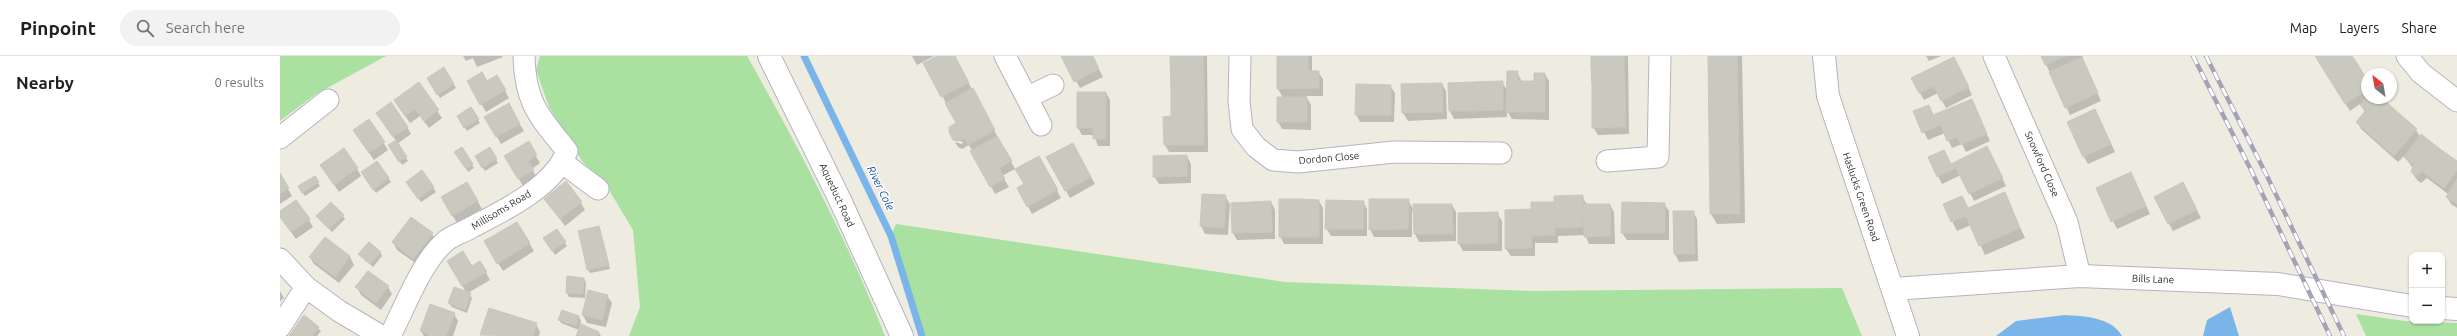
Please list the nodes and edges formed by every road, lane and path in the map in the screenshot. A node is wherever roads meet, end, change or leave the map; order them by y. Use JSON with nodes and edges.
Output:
{"nodes":[{"id":1,"x":524,"y":56,"type":"edge"},
{"id":2,"x":769,"y":56,"type":"edge"},
{"id":3,"x":1005,"y":56,"type":"edge"},
{"id":4,"x":1240,"y":56,"type":"edge"},
{"id":5,"x":1660,"y":56,"type":"edge"},
{"id":6,"x":1824,"y":56,"type":"edge"},
{"id":7,"x":1994,"y":56,"type":"edge"},
{"id":8,"x":2407,"y":56,"type":"edge"},
{"id":9,"x":1053,"y":85,"type":"dead end"},
{"id":10,"x":1028,"y":97,"type":"junction"},
{"id":11,"x":328,"y":100,"type":"dead end"},
{"id":12,"x":2457,"y":101,"type":"edge"},
{"id":13,"x":1041,"y":125,"type":"dead end"},
{"id":14,"x":280,"y":138,"type":"edge"},
{"id":15,"x":1501,"y":153,"type":"dead end"},
{"id":16,"x":1607,"y":161,"type":"dead end"},
{"id":17,"x":563,"y":163,"type":"junction"},
{"id":18,"x":598,"y":189,"type":"dead end"},
{"id":19,"x":280,"y":259,"type":"edge"},
{"id":20,"x":2080,"y":276,"type":"junction"},
{"id":21,"x":306,"y":287,"type":"junction"},
{"id":22,"x":1893,"y":289,"type":"junction"},
{"id":23,"x":2409,"y":306,"type":"edge"},
{"id":24,"x":2445,"y":308,"type":"edge"},
{"id":25,"x":2457,"y":309,"type":"edge"},
{"id":26,"x":280,"y":327,"type":"edge"},
{"id":27,"x":381,"y":336,"type":"edge"},
{"id":28,"x":390,"y":336,"type":"edge"},
{"id":29,"x":902,"y":336,"type":"edge"},
{"id":30,"x":1908,"y":336,"type":"edge"}],
"edges":[{"from":1,"to":17,"type":"street"},
{"from":2,"to":29,"type":"street","name":"Aqueduct Road"},
{"from":3,"to":10,"type":"street"},
{"from":4,"to":15,"type":"street","name":"Dordon Close"},
{"from":5,"to":16,"type":"street"},
{"from":6,"to":22,"type":"street","name":"Haslucks Green Road"},
{"from":7,"to":20,"type":"street","name":"Snowford Close"},
{"from":8,"to":12,"type":"street"},
{"from":9,"to":10,"type":"street"},
{"from":10,"to":13,"type":"street"},
{"from":11,"to":14,"type":"street"},
{"from":17,"to":18,"type":"street"},
{"from":17,"to":28,"type":"street","name":"Millisoms Road"},
{"from":19,"to":21,"type":"street"},
{"from":20,"to":22,"type":"street","name":"Bills Lane"},
{"from":20,"to":23,"type":"street","name":"Bills Lane"},
{"from":21,"to":26,"type":"street"},
{"from":21,"to":27,"type":"street"},
{"from":22,"to":30,"type":"street","name":"Haslucks Green Road"},
{"from":24,"to":25,"type":"street"}]}
